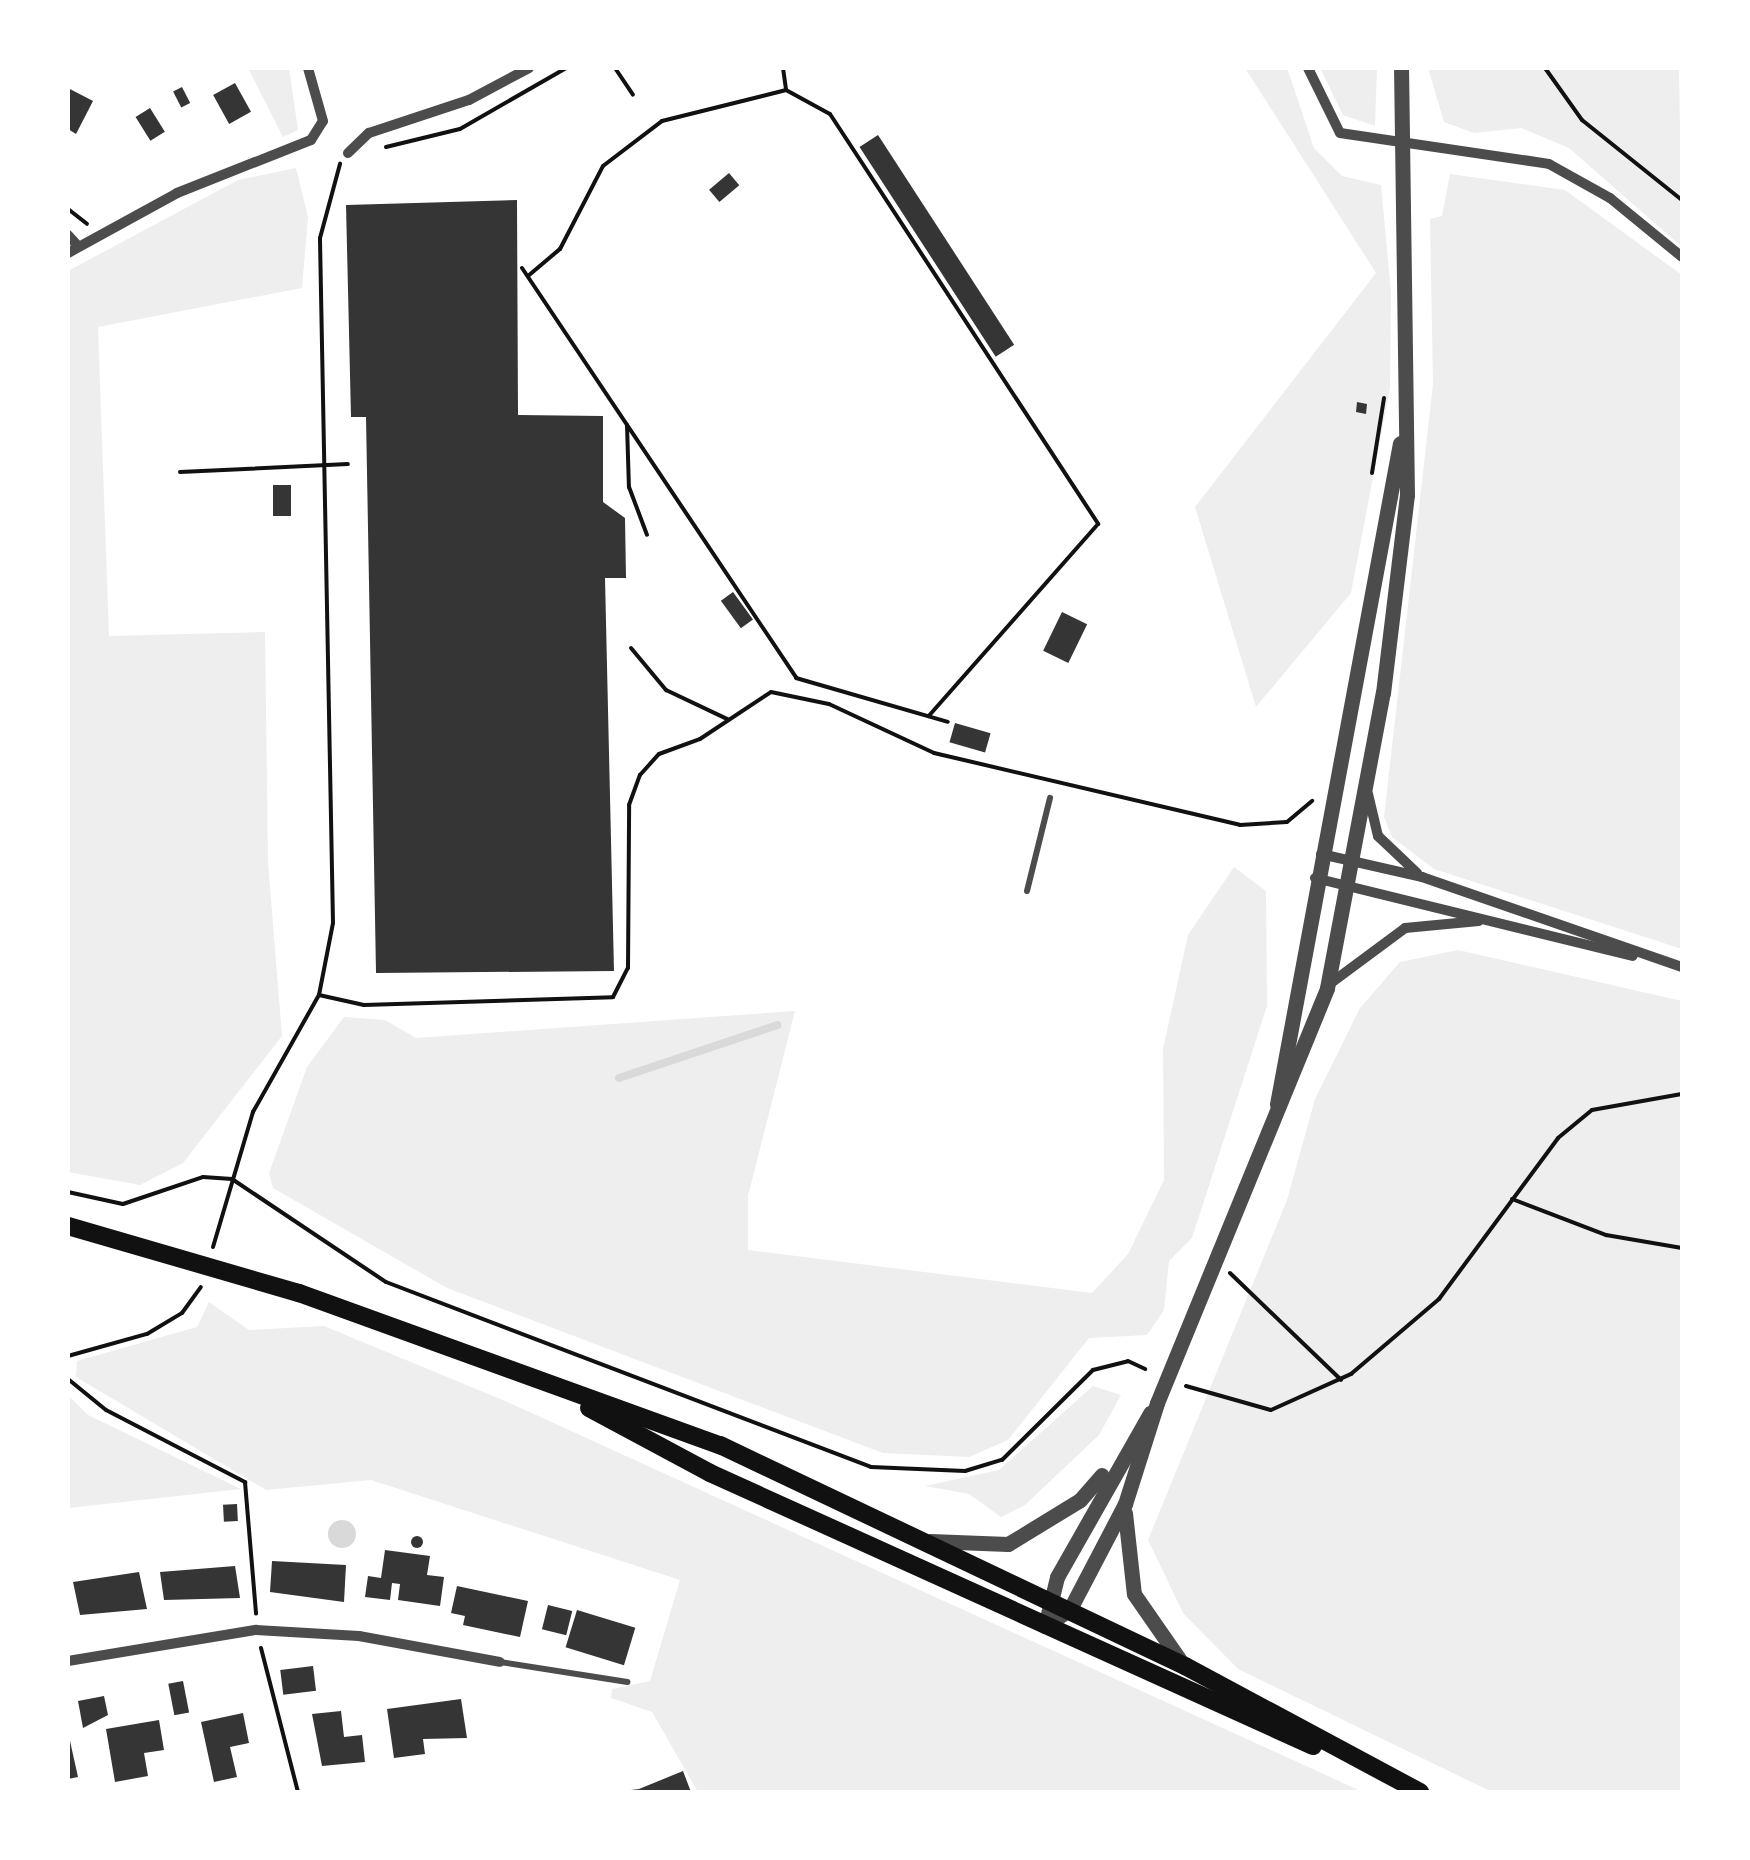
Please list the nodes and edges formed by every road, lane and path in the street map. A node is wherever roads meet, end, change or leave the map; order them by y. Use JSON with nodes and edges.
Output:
{"nodes":[{"id":1,"x":308,"y":68,"type":"edge"},
{"id":2,"x":529,"y":68,"type":"edge"},
{"id":3,"x":616,"y":68,"type":"edge"},
{"id":4,"x":783,"y":68,"type":"edge"},
{"id":5,"x":1308,"y":68,"type":"edge"},
{"id":6,"x":1401,"y":68,"type":"edge"},
{"id":7,"x":1545,"y":68,"type":"edge"},
{"id":8,"x":786,"y":90,"type":"junction"},
{"id":9,"x":633,"y":95,"type":"dead end"},
{"id":10,"x":1409,"y":147,"type":"junction"},
{"id":11,"x":348,"y":153,"type":"joint"},
{"id":12,"x":1682,"y":200,"type":"edge"},
{"id":13,"x":68,"y":235,"type":"edge"},
{"id":14,"x":73,"y":250,"type":"edge"},
{"id":15,"x":1682,"y":258,"type":"edge"},
{"id":16,"x":522,"y":268,"type":"dead end"},
{"id":17,"x":528,"y":276,"type":"junction"},
{"id":18,"x":1386,"y":380,"type":"dead end"},
{"id":19,"x":1406,"y":420,"type":"junction"},
{"id":20,"x":627,"y":425,"type":"junction"},
{"id":21,"x":348,"y":464,"type":"dead end"},
{"id":22,"x":326,"y":465,"type":"junction"},
{"id":23,"x":180,"y":472,"type":"dead end"},
{"id":24,"x":1370,"y":490,"type":"dead end"},
{"id":25,"x":647,"y":535,"type":"dead end"},
{"id":26,"x":631,"y":648,"type":"dead end"},
{"id":27,"x":928,"y":716,"type":"junction"},
{"id":28,"x":727,"y":719,"type":"junction"},
{"id":29,"x":948,"y":722,"type":"dead end"},
{"id":30,"x":1368,"y":786,"type":"junction"},
{"id":31,"x":1315,"y":794,"type":"dead end"},
{"id":32,"x":1050,"y":798,"type":"dead end"},
{"id":33,"x":1319,"y":853,"type":"junction"},
{"id":34,"x":1352,"y":860,"type":"junction"},
{"id":35,"x":1422,"y":877,"type":"junction"},
{"id":36,"x":1314,"y":878,"type":"junction"},
{"id":37,"x":1346,"y":886,"type":"junction"},
{"id":38,"x":1027,"y":890,"type":"dead end"},
{"id":39,"x":1490,"y":921,"type":"junction"},
{"id":40,"x":1682,"y":967,"type":"edge"},
{"id":41,"x":1327,"y":988,"type":"junction"},
{"id":42,"x":320,"y":994,"type":"junction"},
{"id":43,"x":1682,"y":1094,"type":"edge"},
{"id":44,"x":1276,"y":1116,"type":"junction"},
{"id":45,"x":232,"y":1180,"type":"junction"},
{"id":46,"x":68,"y":1192,"type":"edge"},
{"id":47,"x":1512,"y":1199,"type":"junction"},
{"id":48,"x":68,"y":1226,"type":"edge"},
{"id":49,"x":213,"y":1246,"type":"dead end"},
{"id":50,"x":1682,"y":1248,"type":"edge"},
{"id":51,"x":1220,"y":1264,"type":"junction"},
{"id":52,"x":201,"y":1287,"type":"dead end"},
{"id":53,"x":68,"y":1356,"type":"edge"},
{"id":54,"x":1145,"y":1369,"type":"dead end"},
{"id":55,"x":68,"y":1379,"type":"edge"},
{"id":56,"x":1341,"y":1380,"type":"junction"},
{"id":57,"x":542,"y":1382,"type":"junction"},
{"id":58,"x":1186,"y":1386,"type":"dead end"},
{"id":59,"x":1157,"y":1403,"type":"junction"},
{"id":60,"x":1121,"y":1453,"type":"junction"},
{"id":61,"x":1125,"y":1504,"type":"junction"},
{"id":62,"x":926,"y":1540,"type":"junction"},
{"id":63,"x":1047,"y":1598,"type":"junction"},
{"id":64,"x":1070,"y":1609,"type":"junction"},
{"id":65,"x":1045,"y":1626,"type":"junction"},
{"id":66,"x":256,"y":1630,"type":"junction"},
{"id":67,"x":68,"y":1662,"type":"edge"},
{"id":68,"x":500,"y":1662,"type":"joint"},
{"id":69,"x":1185,"y":1666,"type":"junction"},
{"id":70,"x":627,"y":1682,"type":"dead end"},
{"id":71,"x":298,"y":1792,"type":"edge"},
{"id":72,"x":1420,"y":1792,"type":"edge"}],
"edges":[{"from":1,"to":14,"type":"street"},
{"from":2,"to":11,"type":"street"},
{"from":3,"to":9,"type":"path"},
{"from":4,"to":8,"type":"path"},
{"from":5,"to":10,"type":"street"},
{"from":6,"to":10,"type":"street"},
{"from":7,"to":12,"type":"path"},
{"from":8,"to":17,"type":"path"},
{"from":8,"to":27,"type":"path"},
{"from":10,"to":15,"type":"street"},
{"from":10,"to":19,"type":"street"},
{"from":11,"to":22,"type":"path"},
{"from":13,"to":14,"type":"street"},
{"from":16,"to":17,"type":"path"},
{"from":17,"to":20,"type":"path"},
{"from":18,"to":24,"type":"path"},
{"from":19,"to":30,"type":"street"},
{"from":19,"to":33,"type":"street"},
{"from":20,"to":25,"type":"path"},
{"from":20,"to":27,"type":"path"},
{"from":21,"to":22,"type":"path"},
{"from":22,"to":23,"type":"path"},
{"from":22,"to":42,"type":"path"},
{"from":26,"to":28,"type":"path"},
{"from":27,"to":29,"type":"path"},
{"from":28,"to":31,"type":"path"},
{"from":28,"to":42,"type":"path"},
{"from":30,"to":34,"type":"street"},
{"from":30,"to":35,"type":"street"},
{"from":32,"to":38,"type":"lane"},
{"from":33,"to":34,"type":"street"},
{"from":33,"to":36,"type":"street"},
{"from":34,"to":35,"type":"street"},
{"from":34,"to":37,"type":"street"},
{"from":35,"to":40,"type":"street"},
{"from":36,"to":37,"type":"street"},
{"from":36,"to":44,"type":"street"},
{"from":37,"to":39,"type":"street"},
{"from":37,"to":41,"type":"street"},
{"from":39,"to":40,"type":"street"},
{"from":39,"to":41,"type":"street"},
{"from":41,"to":44,"type":"street"},
{"from":42,"to":45,"type":"path"},
{"from":43,"to":47,"type":"path"},
{"from":44,"to":51,"type":"street"},
{"from":45,"to":46,"type":"path"},
{"from":45,"to":49,"type":"path"},
{"from":45,"to":54,"type":"path"},
{"from":47,"to":50,"type":"path"},
{"from":47,"to":56,"type":"path"},
{"from":48,"to":57,"type":"main road"},
{"from":51,"to":56,"type":"path"},
{"from":51,"to":59,"type":"street"},
{"from":52,"to":53,"type":"path"},
{"from":55,"to":66,"type":"path"},
{"from":56,"to":58,"type":"path"},
{"from":57,"to":62,"type":"main road"},
{"from":57,"to":65,"type":"main road"},
{"from":59,"to":60,"type":"street"},
{"from":59,"to":61,"type":"street"},
{"from":60,"to":62,"type":"street"},
{"from":60,"to":63,"type":"street"},
{"from":61,"to":64,"type":"street"},
{"from":61,"to":69,"type":"street"},
{"from":62,"to":63,"type":"main road"},
{"from":63,"to":64,"type":"main road"},
{"from":63,"to":65,"type":"street"},
{"from":64,"to":65,"type":"street"},
{"from":64,"to":69,"type":"main road"},
{"from":65,"to":72,"type":"main road"},
{"from":66,"to":67,"type":"street"},
{"from":66,"to":68,"type":"street"},
{"from":66,"to":71,"type":"path"},
{"from":68,"to":70,"type":"lane"},
{"from":69,"to":72,"type":"main road"}]}
